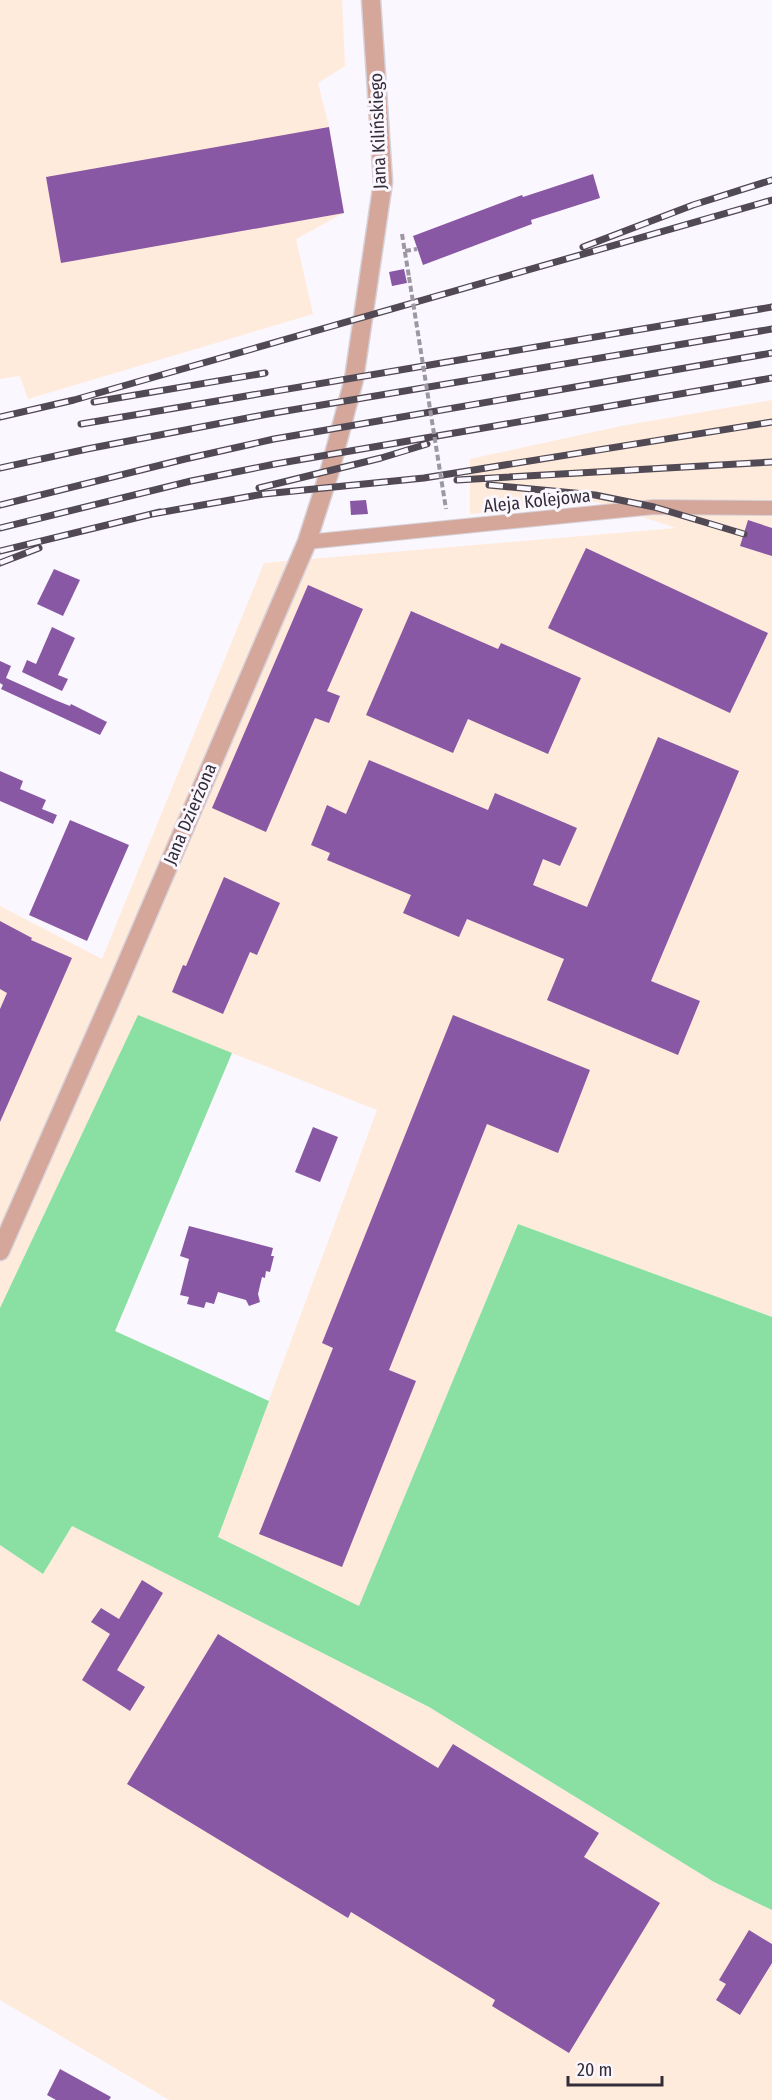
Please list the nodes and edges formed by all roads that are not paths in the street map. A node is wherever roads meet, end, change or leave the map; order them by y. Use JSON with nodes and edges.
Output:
{"nodes":[{"id":1,"x":371,"y":0,"type":"edge"},
{"id":2,"x":356,"y":368,"type":"joint"},
{"id":3,"x":772,"y":508,"type":"edge"},
{"id":4,"x":306,"y":542,"type":"junction"},
{"id":5,"x":0,"y":1251,"type":"edge"}],
"edges":[{"from":1,"to":2,"type":"street","name":"Jana Kilińskiego"},
{"from":2,"to":4,"type":"street","name":"Jana Dzierżona"},
{"from":3,"to":4,"type":"lane","name":"Aleja Kolejowa"},
{"from":4,"to":5,"type":"street","name":"Jana Dzierżona"}]}
